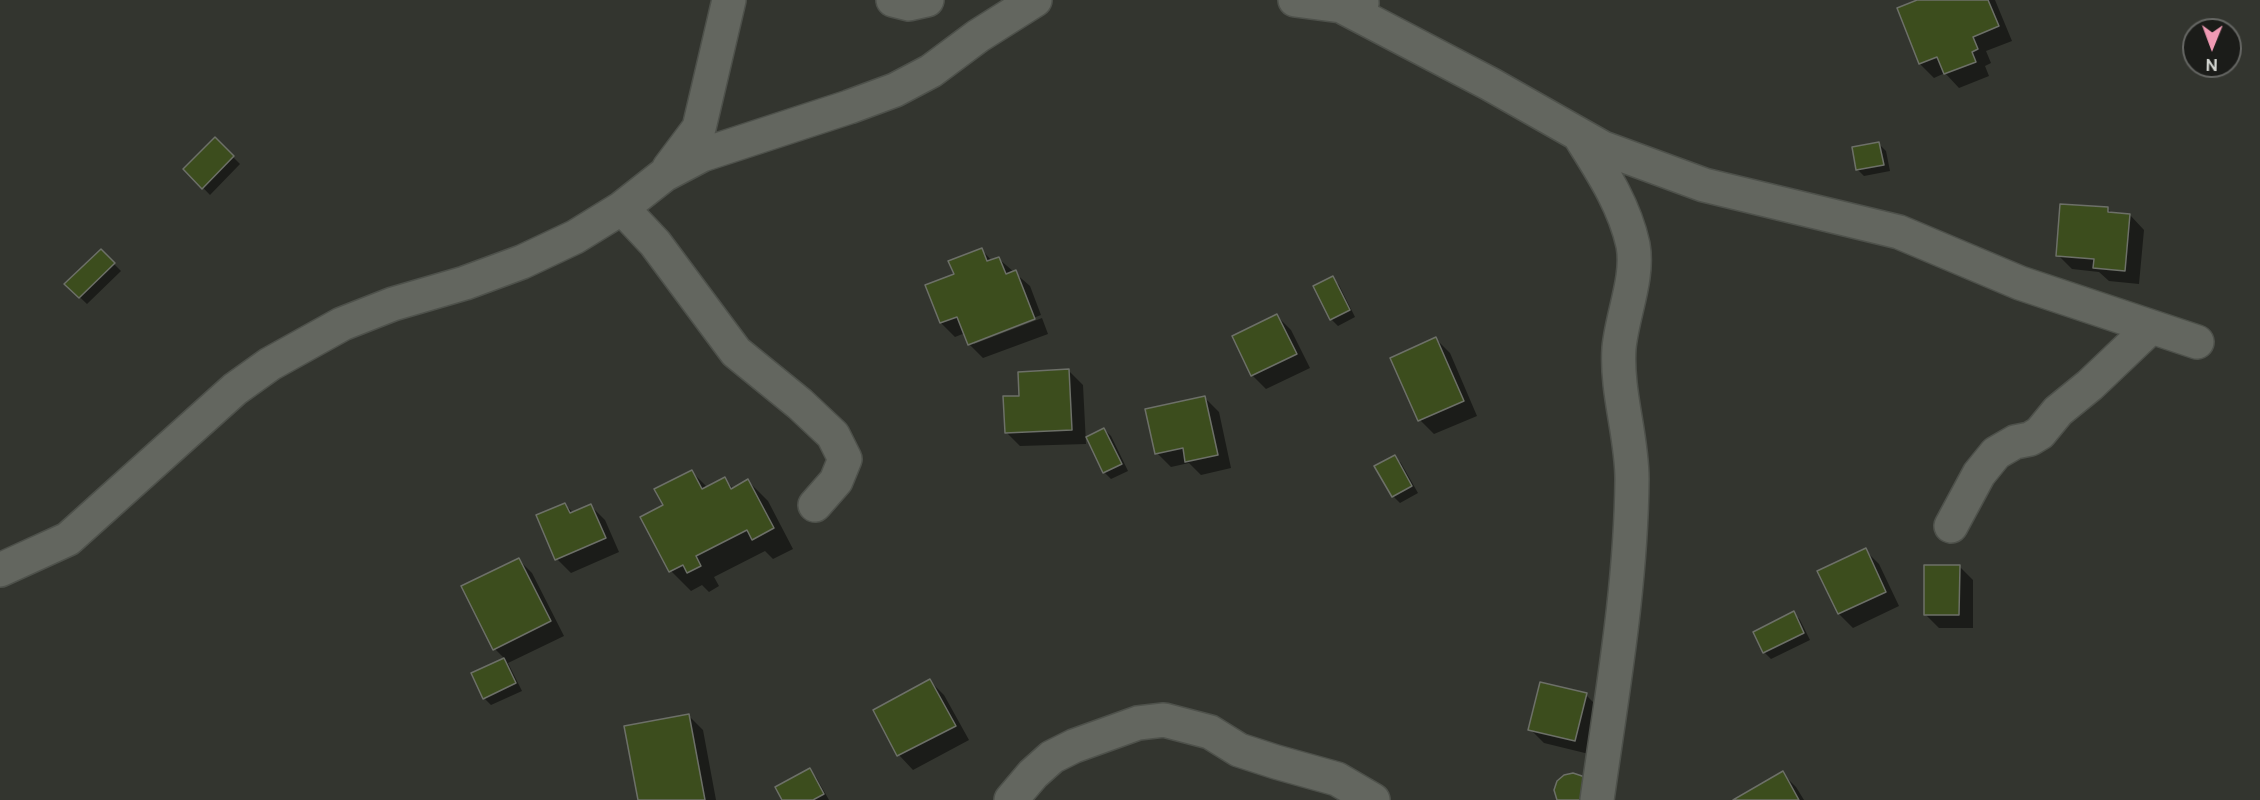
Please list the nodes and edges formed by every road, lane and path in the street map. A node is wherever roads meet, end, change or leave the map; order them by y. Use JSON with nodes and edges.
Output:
{"nodes":[{"id":1,"x":729,"y":0,"type":"edge"},
{"id":2,"x":893,"y":0,"type":"edge"},
{"id":3,"x":927,"y":0,"type":"edge"},
{"id":4,"x":1035,"y":0,"type":"edge"},
{"id":5,"x":1295,"y":0,"type":"edge"},
{"id":6,"x":1356,"y":3,"type":"edge"},
{"id":7,"x":1578,"y":134,"type":"junction"},
{"id":8,"x":664,"y":175,"type":"junction"},
{"id":9,"x":622,"y":208,"type":"junction"},
{"id":10,"x":2151,"y":327,"type":"junction"},
{"id":11,"x":2197,"y":342,"type":"dead end"},
{"id":12,"x":815,"y":505,"type":"dead end"},
{"id":13,"x":1951,"y":526,"type":"dead end"},
{"id":14,"x":0,"y":570,"type":"edge"},
{"id":15,"x":1011,"y":800,"type":"edge"},
{"id":16,"x":1373,"y":800,"type":"edge"},
{"id":17,"x":1597,"y":800,"type":"edge"}],
"edges":[{"from":1,"to":8,"type":"street"},
{"from":2,"to":3,"type":"street"},
{"from":4,"to":8,"type":"street"},
{"from":5,"to":6,"type":"street"},
{"from":6,"to":7,"type":"street"},
{"from":7,"to":10,"type":"street"},
{"from":7,"to":17,"type":"street"},
{"from":8,"to":9,"type":"street"},
{"from":9,"to":12,"type":"street"},
{"from":9,"to":14,"type":"street"},
{"from":10,"to":11,"type":"street"},
{"from":10,"to":13,"type":"street"},
{"from":15,"to":16,"type":"street"}]}
